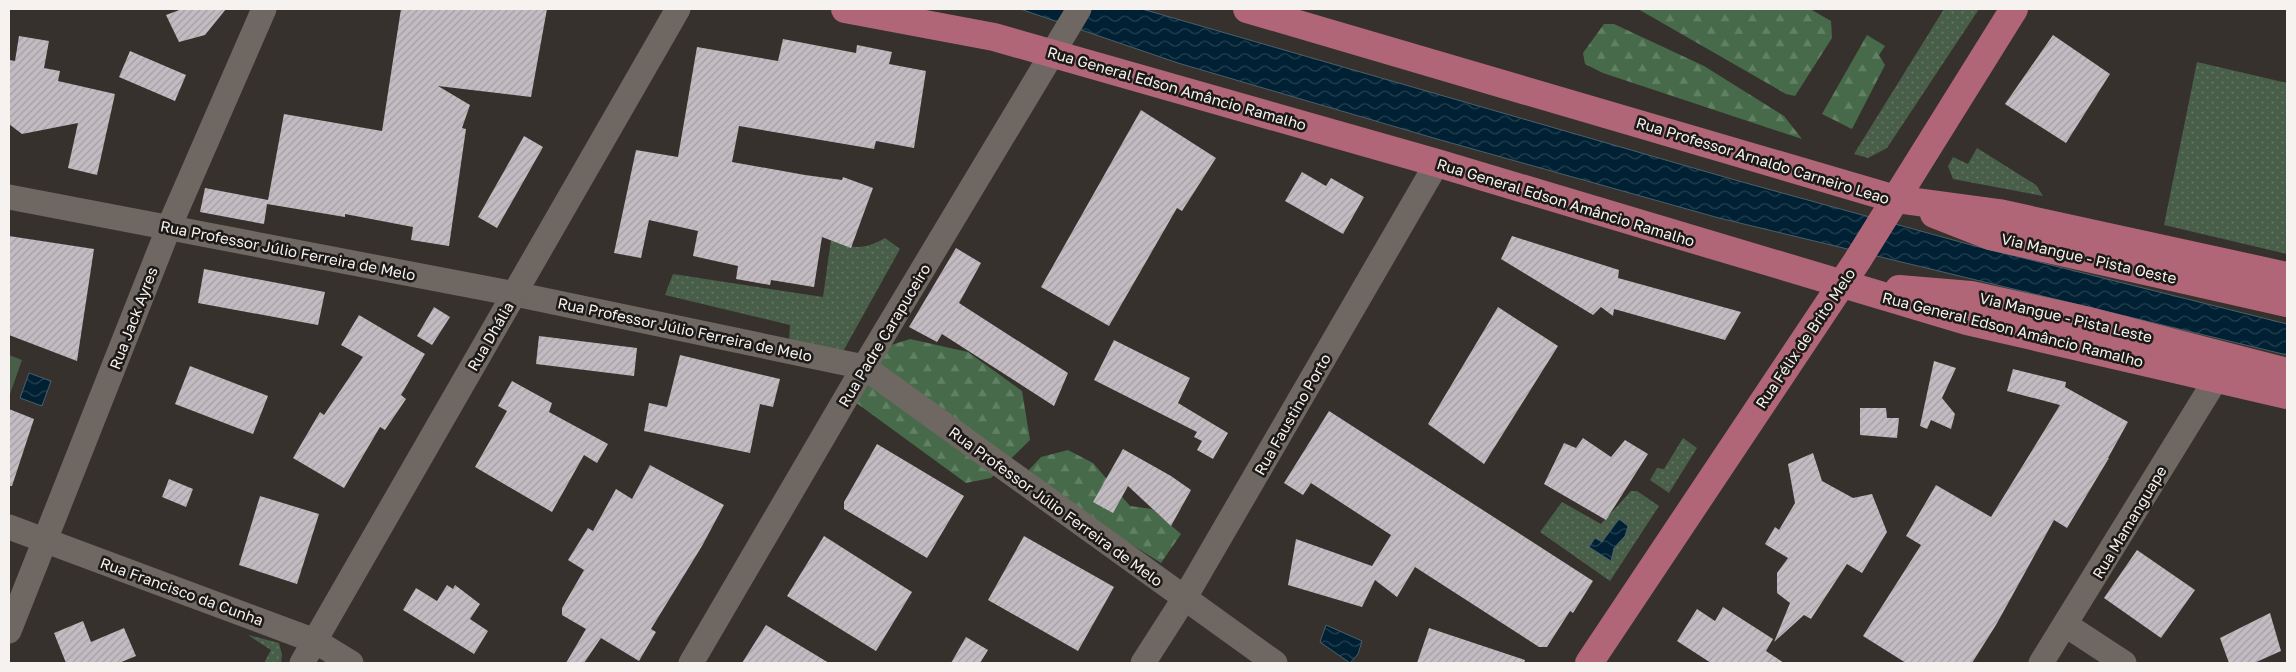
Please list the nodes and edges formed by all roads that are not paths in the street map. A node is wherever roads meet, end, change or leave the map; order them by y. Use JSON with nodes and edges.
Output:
{"nodes":[{"id":1,"x":264,"y":9,"type":"edge"},
{"id":2,"x":678,"y":9,"type":"edge"},
{"id":3,"x":845,"y":9,"type":"edge"},
{"id":4,"x":1079,"y":9,"type":"edge"},
{"id":5,"x":1247,"y":9,"type":"edge"},
{"id":6,"x":2014,"y":9,"type":"edge"},
{"id":7,"x":1055,"y":50,"type":"junction"},
{"id":8,"x":1437,"y":163,"type":"junction"},
{"id":9,"x":9,"y":198,"type":"edge"},
{"id":10,"x":1892,"y":204,"type":"junction"},
{"id":11,"x":169,"y":227,"type":"junction"},
{"id":12,"x":2287,"y":276,"type":"edge"},
{"id":13,"x":1841,"y":285,"type":"junction"},
{"id":14,"x":514,"y":294,"type":"junction"},
{"id":15,"x":2287,"y":303,"type":"edge"},
{"id":16,"x":864,"y":367,"type":"junction"},
{"id":17,"x":2287,"y":372,"type":"edge"},
{"id":18,"x":2216,"y":379,"type":"junction"},
{"id":19,"x":2287,"y":396,"type":"edge"},
{"id":20,"x":9,"y":527,"type":"edge"},
{"id":21,"x":46,"y":541,"type":"junction"},
{"id":22,"x":1184,"y":599,"type":"junction"},
{"id":23,"x":2066,"y":625,"type":"junction"},
{"id":24,"x":9,"y":631,"type":"edge"},
{"id":25,"x":315,"y":640,"type":"junction"},
{"id":26,"x":302,"y":663,"type":"edge"},
{"id":27,"x":351,"y":663,"type":"edge"},
{"id":28,"x":691,"y":663,"type":"edge"},
{"id":29,"x":1143,"y":663,"type":"edge"},
{"id":30,"x":1275,"y":663,"type":"edge"},
{"id":31,"x":1589,"y":663,"type":"edge"},
{"id":32,"x":2041,"y":663,"type":"edge"},
{"id":33,"x":2124,"y":663,"type":"edge"}],
"edges":[{"from":1,"to":11,"type":"street","name":"Rua Jack Ayres"},
{"from":2,"to":14,"type":"street","name":"Rua Dhália"},
{"from":3,"to":7,"type":"main road","name":"Rua General Edson Amâncio Ramalho"},
{"from":4,"to":7,"type":"street","name":"Rua Padre Carapuceiro"},
{"from":5,"to":10,"type":"main road","name":"Rua Professor Arnaldo Carneiro Leao"},
{"from":6,"to":10,"type":"main road","name":"Rua Félix de Brito Melo"},
{"from":7,"to":8,"type":"main road","name":"Rua General Edson Amâncio Ramalho"},
{"from":7,"to":16,"type":"street","name":"Rua Padre Carapuceiro"},
{"from":8,"to":13,"type":"main road","name":"Rua General Edson Amâncio Ramalho"},
{"from":8,"to":22,"type":"street","name":"Rua Faustino Porto"},
{"from":9,"to":11,"type":"street","name":"Rua Professor Júlio Ferreira de Melo"},
{"from":10,"to":12,"type":"main road","name":"Rua Professor Arnaldo Carneiro Leao"},
{"from":10,"to":13,"type":"main road","name":"Rua Félix de Brito Melo"},
{"from":10,"to":15,"type":"main road","name":"Via Mangue - Pista Oeste"},
{"from":11,"to":14,"type":"street","name":"Rua Professor Júlio Ferreira de Melo"},
{"from":11,"to":21,"type":"street","name":"Rua Jack Ayres"},
{"from":13,"to":17,"type":"main road","name":"Via Mangue - Pista Leste"},
{"from":13,"to":18,"type":"main road","name":"Rua General Edson Amâncio Ramalho"},
{"from":13,"to":31,"type":"main road","name":"Rua Félix de Brito Melo"},
{"from":14,"to":16,"type":"street","name":"Rua Professor Júlio Ferreira de Melo"},
{"from":14,"to":25,"type":"street","name":"Rua Dhália"},
{"from":16,"to":22,"type":"street","name":"Rua Professor Júlio Ferreira de Melo"},
{"from":16,"to":28,"type":"street","name":"Rua Padre Carapuceiro"},
{"from":18,"to":19,"type":"main road","name":"Rua General Edson Amâncio Ramalho"},
{"from":18,"to":23,"type":"street","name":"Rua Mamanguape"},
{"from":20,"to":21,"type":"street","name":"Rua Francisco da Cunha"},
{"from":21,"to":24,"type":"street","name":"Rua Jack Ayres"},
{"from":21,"to":25,"type":"street","name":"Rua Francisco da Cunha"},
{"from":22,"to":29,"type":"street","name":"Rua Faustino Porto"},
{"from":22,"to":30,"type":"street","name":"Rua Professor Júlio Ferreira de Melo"},
{"from":23,"to":32,"type":"street","name":"Rua Mamanguape"},
{"from":23,"to":33,"type":"street"},
{"from":25,"to":26,"type":"street","name":"Rua Dhália"},
{"from":25,"to":27,"type":"street","name":"Rua Francisco da Cunha"}]}
